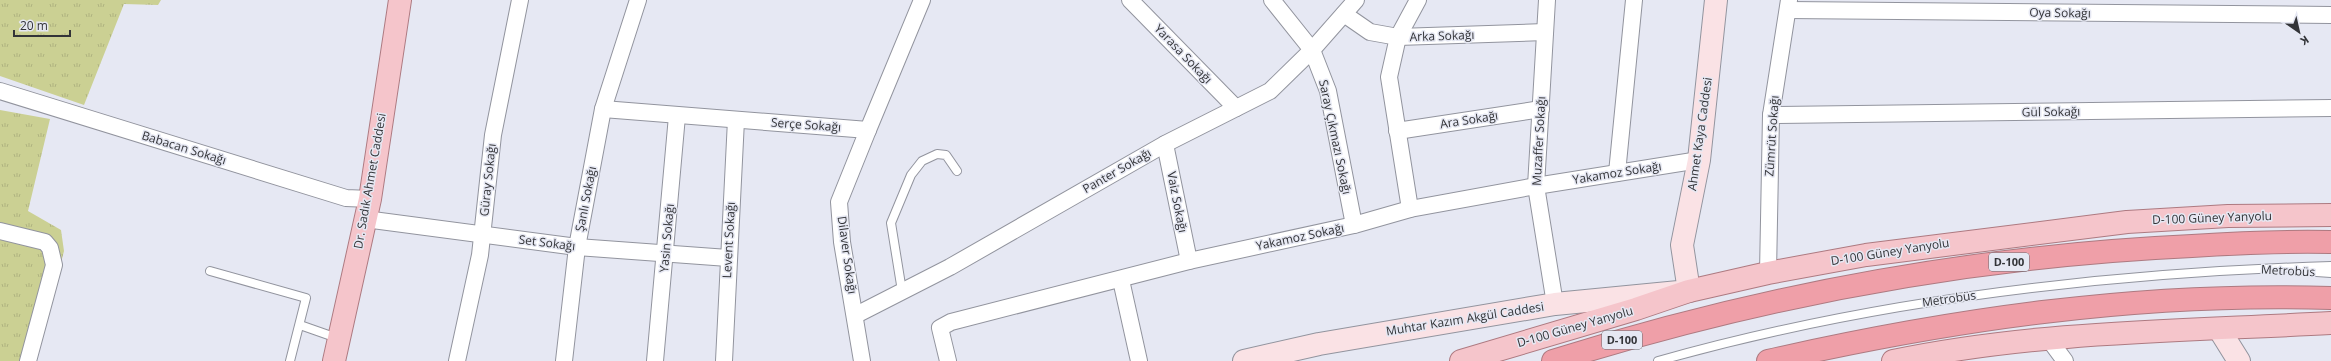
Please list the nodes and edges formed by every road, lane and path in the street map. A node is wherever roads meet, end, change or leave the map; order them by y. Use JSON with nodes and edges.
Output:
{"nodes":[{"id":1,"x":400,"y":0,"type":"edge"},
{"id":2,"x":520,"y":0,"type":"edge"},
{"id":3,"x":638,"y":0,"type":"edge"},
{"id":4,"x":922,"y":0,"type":"edge"},
{"id":5,"x":1130,"y":0,"type":"edge"},
{"id":6,"x":1272,"y":0,"type":"edge"},
{"id":7,"x":1356,"y":0,"type":"edge"},
{"id":8,"x":1418,"y":0,"type":"edge"},
{"id":9,"x":1547,"y":0,"type":"edge"},
{"id":10,"x":1634,"y":0,"type":"edge"},
{"id":11,"x":1716,"y":0,"type":"edge"},
{"id":12,"x":1789,"y":5,"type":"edge"},
{"id":13,"x":1344,"y":14,"type":"junction"},
{"id":14,"x":2331,"y":15,"type":"edge"},
{"id":15,"x":1546,"y":32,"type":"junction"},
{"id":16,"x":1398,"y":37,"type":"junction"},
{"id":17,"x":1312,"y":50,"type":"junction"},
{"id":18,"x":0,"y":91,"type":"edge"},
{"id":19,"x":1236,"y":108,"type":"junction"},
{"id":20,"x":2331,"y":108,"type":"edge"},
{"id":21,"x":603,"y":109,"type":"junction"},
{"id":22,"x":1541,"y":109,"type":"junction"},
{"id":23,"x":1771,"y":115,"type":"junction"},
{"id":24,"x":677,"y":116,"type":"junction"},
{"id":25,"x":736,"y":120,"type":"junction"},
{"id":26,"x":868,"y":130,"type":"junction"},
{"id":27,"x":1397,"y":131,"type":"junction"},
{"id":28,"x":1165,"y":144,"type":"junction"},
{"id":29,"x":1699,"y":160,"type":"junction"},
{"id":30,"x":957,"y":170,"type":"dead end"},
{"id":31,"x":1617,"y":173,"type":"junction"},
{"id":32,"x":1536,"y":186,"type":"junction"},
{"id":33,"x":1410,"y":208,"type":"junction"},
{"id":34,"x":368,"y":209,"type":"junction"},
{"id":35,"x":2331,"y":215,"type":"edge"},
{"id":36,"x":1354,"y":225,"type":"junction"},
{"id":37,"x":0,"y":231,"type":"edge"},
{"id":38,"x":482,"y":234,"type":"junction"},
{"id":39,"x":2331,"y":242,"type":"edge"},
{"id":40,"x":577,"y":247,"type":"junction"},
{"id":41,"x":666,"y":253,"type":"junction"},
{"id":42,"x":728,"y":258,"type":"junction"},
{"id":43,"x":1189,"y":261,"type":"junction"},
{"id":44,"x":2331,"y":266,"type":"edge"},
{"id":45,"x":2246,"y":268,"type":"junction"},
{"id":46,"x":210,"y":271,"type":"dead end"},
{"id":47,"x":1768,"y":273,"type":"junction"},
{"id":48,"x":2331,"y":273,"type":"edge"},
{"id":49,"x":1121,"y":280,"type":"junction"},
{"id":50,"x":902,"y":291,"type":"junction"},
{"id":51,"x":1689,"y":291,"type":"junction"},
{"id":52,"x":2331,"y":298,"type":"edge"},
{"id":53,"x":1555,"y":304,"type":"junction"},
{"id":54,"x":856,"y":315,"type":"junction"},
{"id":55,"x":2331,"y":323,"type":"edge"},
{"id":56,"x":300,"y":325,"type":"junction"},
{"id":57,"x":2219,"y":330,"type":"junction"},
{"id":58,"x":2048,"y":338,"type":"junction"},
{"id":59,"x":340,"y":339,"type":"junction"},
{"id":60,"x":1945,"y":356,"type":"edge"},
{"id":61,"x":28,"y":361,"type":"edge"},
{"id":62,"x":290,"y":361,"type":"edge"},
{"id":63,"x":334,"y":361,"type":"edge"},
{"id":64,"x":457,"y":361,"type":"edge"},
{"id":65,"x":564,"y":361,"type":"edge"},
{"id":66,"x":655,"y":361,"type":"edge"},
{"id":67,"x":724,"y":361,"type":"edge"},
{"id":68,"x":862,"y":361,"type":"edge"},
{"id":69,"x":948,"y":361,"type":"edge"},
{"id":70,"x":1139,"y":361,"type":"edge"},
{"id":71,"x":1244,"y":361,"type":"edge"},
{"id":72,"x":1461,"y":361,"type":"edge"},
{"id":73,"x":1553,"y":361,"type":"edge"},
{"id":74,"x":1658,"y":361,"type":"edge"},
{"id":75,"x":1768,"y":361,"type":"edge"},
{"id":76,"x":1893,"y":361,"type":"edge"},
{"id":77,"x":2065,"y":361,"type":"edge"},
{"id":78,"x":2239,"y":361,"type":"edge"}],
"edges":[{"from":1,"to":34,"type":"main road","name":"Dr. Sadık Ahmet Caddesi"},
{"from":2,"to":38,"type":"street","name":"Güray Sokağı"},
{"from":3,"to":21,"type":"street","name":"Şanlı Sokağı"},
{"from":4,"to":26,"type":"street"},
{"from":5,"to":19,"type":"street","name":"Yarasa Sokağı"},
{"from":6,"to":17,"type":"street","name":"Saray Çıkmazı Sokağı"},
{"from":7,"to":13,"type":"street","name":"Panter Sokağı"},
{"from":8,"to":16,"type":"street"},
{"from":9,"to":15,"type":"street","name":"Muzaffer Sokağı"},
{"from":10,"to":31,"type":"street"},
{"from":11,"to":29,"type":"street","name":"Ahmet Kaya Caddesi"},
{"from":12,"to":14,"type":"street","name":"Oya Sokağı"},
{"from":12,"to":23,"type":"street","name":"Zümrüt Sokağı"},
{"from":13,"to":16,"type":"street","name":"Arka Sokağı"},
{"from":13,"to":17,"type":"street","name":"Panter Sokağı"},
{"from":15,"to":16,"type":"street","name":"Arka Sokağı"},
{"from":15,"to":22,"type":"street","name":"Muzaffer Sokağı"},
{"from":16,"to":27,"type":"street"},
{"from":17,"to":19,"type":"street","name":"Panter Sokağı"},
{"from":17,"to":36,"type":"street","name":"Saray Çıkmazı Sokağı"},
{"from":18,"to":34,"type":"street","name":"Babacan Sokağı"},
{"from":19,"to":28,"type":"street","name":"Panter Sokağı"},
{"from":20,"to":23,"type":"street","name":"Gül Sokağı"},
{"from":21,"to":24,"type":"street","name":"Serçe Sokağı"},
{"from":21,"to":40,"type":"street","name":"Şanlı Sokağı"},
{"from":22,"to":27,"type":"street","name":"Ara Sokağı"},
{"from":22,"to":32,"type":"street","name":"Muzaffer Sokağı"},
{"from":23,"to":47,"type":"street","name":"Zümrüt Sokağı"},
{"from":24,"to":25,"type":"street","name":"Serçe Sokağı"},
{"from":24,"to":41,"type":"street","name":"Yasin Sokağı"},
{"from":25,"to":26,"type":"street","name":"Serçe Sokağı"},
{"from":25,"to":42,"type":"street","name":"Levent Sokağı"},
{"from":26,"to":54,"type":"street","name":"Dilaver Sokağı"},
{"from":27,"to":33,"type":"street"},
{"from":28,"to":43,"type":"street","name":"Vaiz Sokağı"},
{"from":28,"to":50,"type":"street","name":"Panter Sokağı"},
{"from":29,"to":31,"type":"street","name":"Yakamoz Sokağı"},
{"from":29,"to":51,"type":"street","name":"Ahmet Kaya Caddesi"},
{"from":30,"to":50,"type":"lane"},
{"from":31,"to":32,"type":"street","name":"Yakamoz Sokağı"},
{"from":32,"to":33,"type":"street","name":"Yakamoz Sokağı"},
{"from":32,"to":53,"type":"street","name":"Muzaffer Sokağı"},
{"from":33,"to":36,"type":"street","name":"Yakamoz Sokağı"},
{"from":34,"to":38,"type":"street","name":"Set Sokağı"},
{"from":34,"to":59,"type":"main road","name":"Dr. Sadık Ahmet Caddesi"},
{"from":35,"to":47,"type":"main road","name":"D-100 Güney Yanyolu"},
{"from":36,"to":43,"type":"street","name":"Yakamoz Sokağı"},
{"from":37,"to":61,"type":"street"},
{"from":38,"to":40,"type":"street","name":"Set Sokağı"},
{"from":38,"to":64,"type":"street","name":"Güray Sokağı"},
{"from":39,"to":73,"type":"highway","number":"D-100"},
{"from":40,"to":41,"type":"street","name":"Set Sokağı"},
{"from":40,"to":65,"type":"street","name":"Şanlı Sokağı"},
{"from":41,"to":42,"type":"street","name":"Set Sokağı"},
{"from":41,"to":66,"type":"street","name":"Yasin Sokağı"},
{"from":42,"to":67,"type":"street","name":"Levent Sokağı"},
{"from":43,"to":49,"type":"street","name":"Yakamoz Sokağı"},
{"from":44,"to":45,"type":"lane","name":"Metrobüs"},
{"from":45,"to":48,"type":"lane","name":"Metrobüs"},
{"from":45,"to":74,"type":"lane","name":"Metrobüs"},
{"from":46,"to":56,"type":"lane"},
{"from":47,"to":51,"type":"main road","name":"D-100 Güney Yanyolu"},
{"from":49,"to":69,"type":"street","name":"Yakamoz Sokağı"},
{"from":49,"to":70,"type":"street"},
{"from":50,"to":54,"type":"street","name":"Panter Sokağı"},
{"from":51,"to":53,"type":"street","name":"Muhtar Kazım Akgül Caddesi"},
{"from":51,"to":72,"type":"main road","name":"D-100 Güney Yanyolu"},
{"from":52,"to":75,"type":"highway"},
{"from":53,"to":71,"type":"street","name":"Muhtar Kazım Akgül Caddesi"},
{"from":54,"to":68,"type":"street","name":"Dilaver Sokağı"},
{"from":55,"to":57,"type":"main road"},
{"from":56,"to":59,"type":"lane"},
{"from":56,"to":62,"type":"lane"},
{"from":57,"to":58,"type":"main road"},
{"from":57,"to":78,"type":"street"},
{"from":58,"to":60,"type":"main road"},
{"from":58,"to":77,"type":"street"},
{"from":59,"to":63,"type":"main road","name":"Dr. Sadık Ahmet Caddesi"},
{"from":60,"to":76,"type":"main road"}]}
